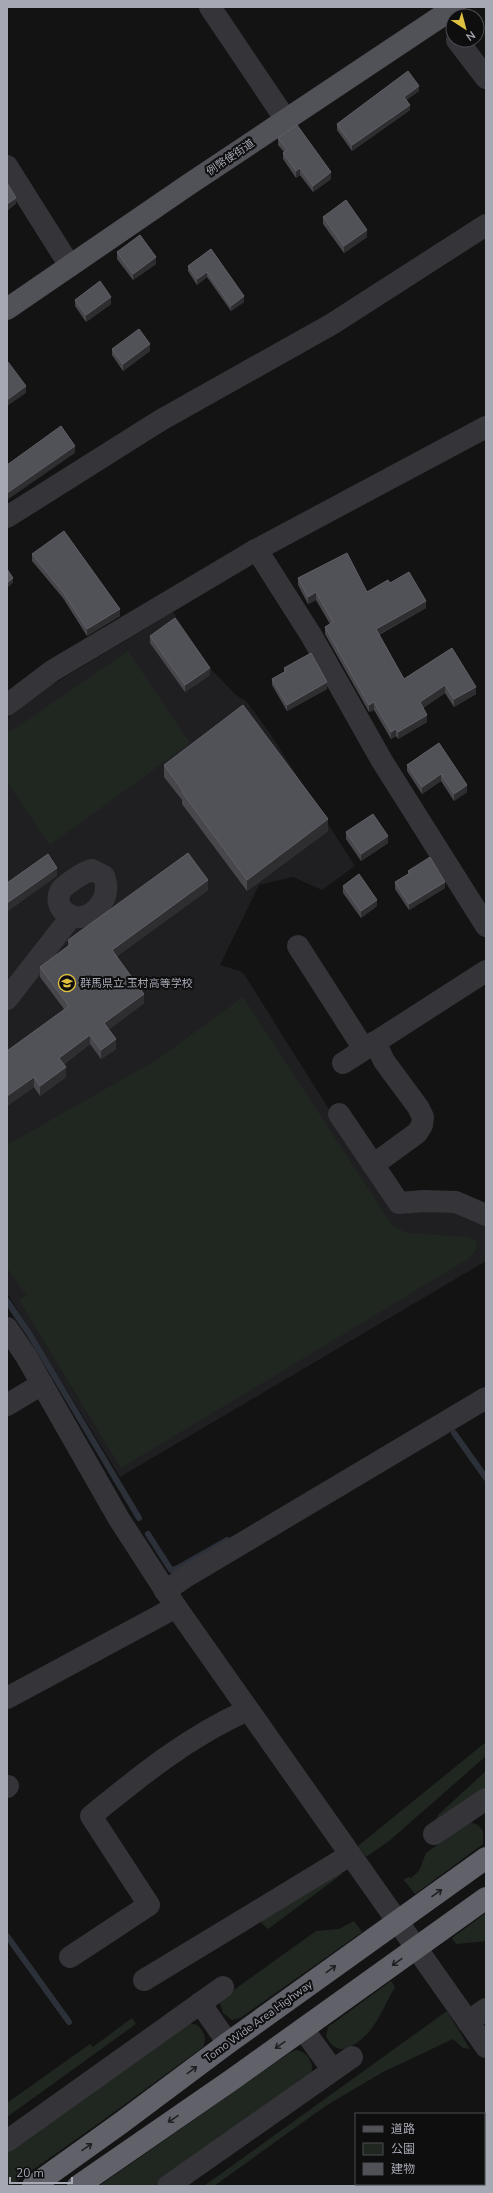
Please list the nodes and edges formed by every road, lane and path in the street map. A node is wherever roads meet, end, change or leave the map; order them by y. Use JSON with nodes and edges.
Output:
{"nodes":[{"id":1,"x":210,"y":7,"type":"edge"},
{"id":2,"x":445,"y":14,"type":"edge"},
{"id":3,"x":463,"y":48,"type":"edge"},
{"id":4,"x":486,"y":78,"type":"edge"},
{"id":5,"x":286,"y":120,"type":"junction"},
{"id":6,"x":7,"y":166,"type":"edge"},
{"id":7,"x":486,"y":225,"type":"edge"},
{"id":8,"x":70,"y":266,"type":"junction"},
{"id":9,"x":7,"y":309,"type":"edge"},
{"id":10,"x":486,"y":427,"type":"edge"},
{"id":11,"x":7,"y":517,"type":"edge"},
{"id":12,"x":254,"y":551,"type":"junction"},
{"id":13,"x":7,"y":705,"type":"edge"},
{"id":14,"x":479,"y":899,"type":"edge"},
{"id":15,"x":71,"y":917,"type":"dead end"},
{"id":16,"x":486,"y":926,"type":"edge"},
{"id":17,"x":298,"y":946,"type":"dead end"},
{"id":18,"x":486,"y":971,"type":"edge"},
{"id":19,"x":7,"y":999,"type":"edge"},
{"id":20,"x":370,"y":1046,"type":"junction"},
{"id":21,"x":343,"y":1063,"type":"dead end"},
{"id":22,"x":339,"y":1114,"type":"dead end"},
{"id":23,"x":373,"y":1165,"type":"junction"},
{"id":24,"x":486,"y":1216,"type":"edge"},
{"id":25,"x":7,"y":1328,"type":"edge"},
{"id":26,"x":42,"y":1384,"type":"junction"},
{"id":27,"x":486,"y":1398,"type":"edge"},
{"id":28,"x":7,"y":1405,"type":"edge"},
{"id":29,"x":170,"y":1599,"type":"junction"},
{"id":30,"x":7,"y":1698,"type":"edge"},
{"id":31,"x":248,"y":1710,"type":"junction"},
{"id":32,"x":484,"y":1805,"type":"edge"},
{"id":33,"x":434,"y":1834,"type":"dead end"},
{"id":34,"x":350,"y":1855,"type":"junction"},
{"id":35,"x":486,"y":1858,"type":"edge"},
{"id":36,"x":486,"y":1898,"type":"edge"},
{"id":37,"x":397,"y":1921,"type":"junction"},
{"id":38,"x":416,"y":1948,"type":"junction"},
{"id":39,"x":70,"y":1957,"type":"dead end"},
{"id":40,"x":144,"y":1980,"type":"dead end"},
{"id":41,"x":223,"y":1987,"type":"dead end"},
{"id":42,"x":200,"y":2003,"type":"junction"},
{"id":43,"x":486,"y":2009,"type":"edge"},
{"id":44,"x":468,"y":2022,"type":"junction"},
{"id":45,"x":303,"y":2029,"type":"junction"},
{"id":46,"x":228,"y":2042,"type":"junction"},
{"id":47,"x":486,"y":2047,"type":"edge"},
{"id":48,"x":352,"y":2057,"type":"dead end"},
{"id":49,"x":332,"y":2069,"type":"junction"},
{"id":50,"x":7,"y":2141,"type":"edge"},
{"id":51,"x":32,"y":2186,"type":"edge"},
{"id":52,"x":78,"y":2186,"type":"edge"},
{"id":53,"x":168,"y":2186,"type":"edge"}],
"edges":[{"from":1,"to":5,"type":"street"},
{"from":2,"to":5,"type":"main road","name":"例幣使街道"},
{"from":3,"to":4,"type":"street"},
{"from":5,"to":8,"type":"main road","name":"例幣使街道"},
{"from":6,"to":8,"type":"street"},
{"from":7,"to":11,"type":"street"},
{"from":8,"to":9,"type":"main road","name":"例幣使街道"},
{"from":10,"to":12,"type":"street"},
{"from":12,"to":13,"type":"street"},
{"from":12,"to":14,"type":"street"},
{"from":14,"to":16,"type":"street"},
{"from":15,"to":19,"type":"street"},
{"from":17,"to":20,"type":"street"},
{"from":18,"to":20,"type":"street"},
{"from":20,"to":21,"type":"street"},
{"from":20,"to":23,"type":"street"},
{"from":22,"to":23,"type":"street"},
{"from":23,"to":24,"type":"street"},
{"from":25,"to":26,"type":"street"},
{"from":26,"to":28,"type":"street"},
{"from":26,"to":29,"type":"street"},
{"from":27,"to":29,"type":"street"},
{"from":29,"to":30,"type":"street"},
{"from":29,"to":31,"type":"street"},
{"from":31,"to":34,"type":"street"},
{"from":31,"to":39,"type":"street"},
{"from":32,"to":33,"type":"street"},
{"from":34,"to":37,"type":"street"},
{"from":34,"to":40,"type":"street"},
{"from":37,"to":35,"type":"highway","name":"Tomo Wide Area Highway","one_way":true},
{"from":36,"to":38,"type":"highway"},
{"from":37,"to":38,"type":"street"},
{"from":46,"to":37,"type":"highway","name":"Tomo Wide Area Highway","one_way":true},
{"from":38,"to":44,"type":"street"},
{"from":38,"to":45,"type":"highway","one_way":true},
{"from":41,"to":42,"type":"street"},
{"from":42,"to":46,"type":"street"},
{"from":42,"to":50,"type":"street"},
{"from":43,"to":44,"type":"street"},
{"from":44,"to":47,"type":"street"},
{"from":45,"to":49,"type":"street"},
{"from":45,"to":52,"type":"highway","one_way":true},
{"from":51,"to":46,"type":"highway","name":"Tomo Wide Area Highway","one_way":true},
{"from":48,"to":49,"type":"street"},
{"from":49,"to":53,"type":"street"}]}
